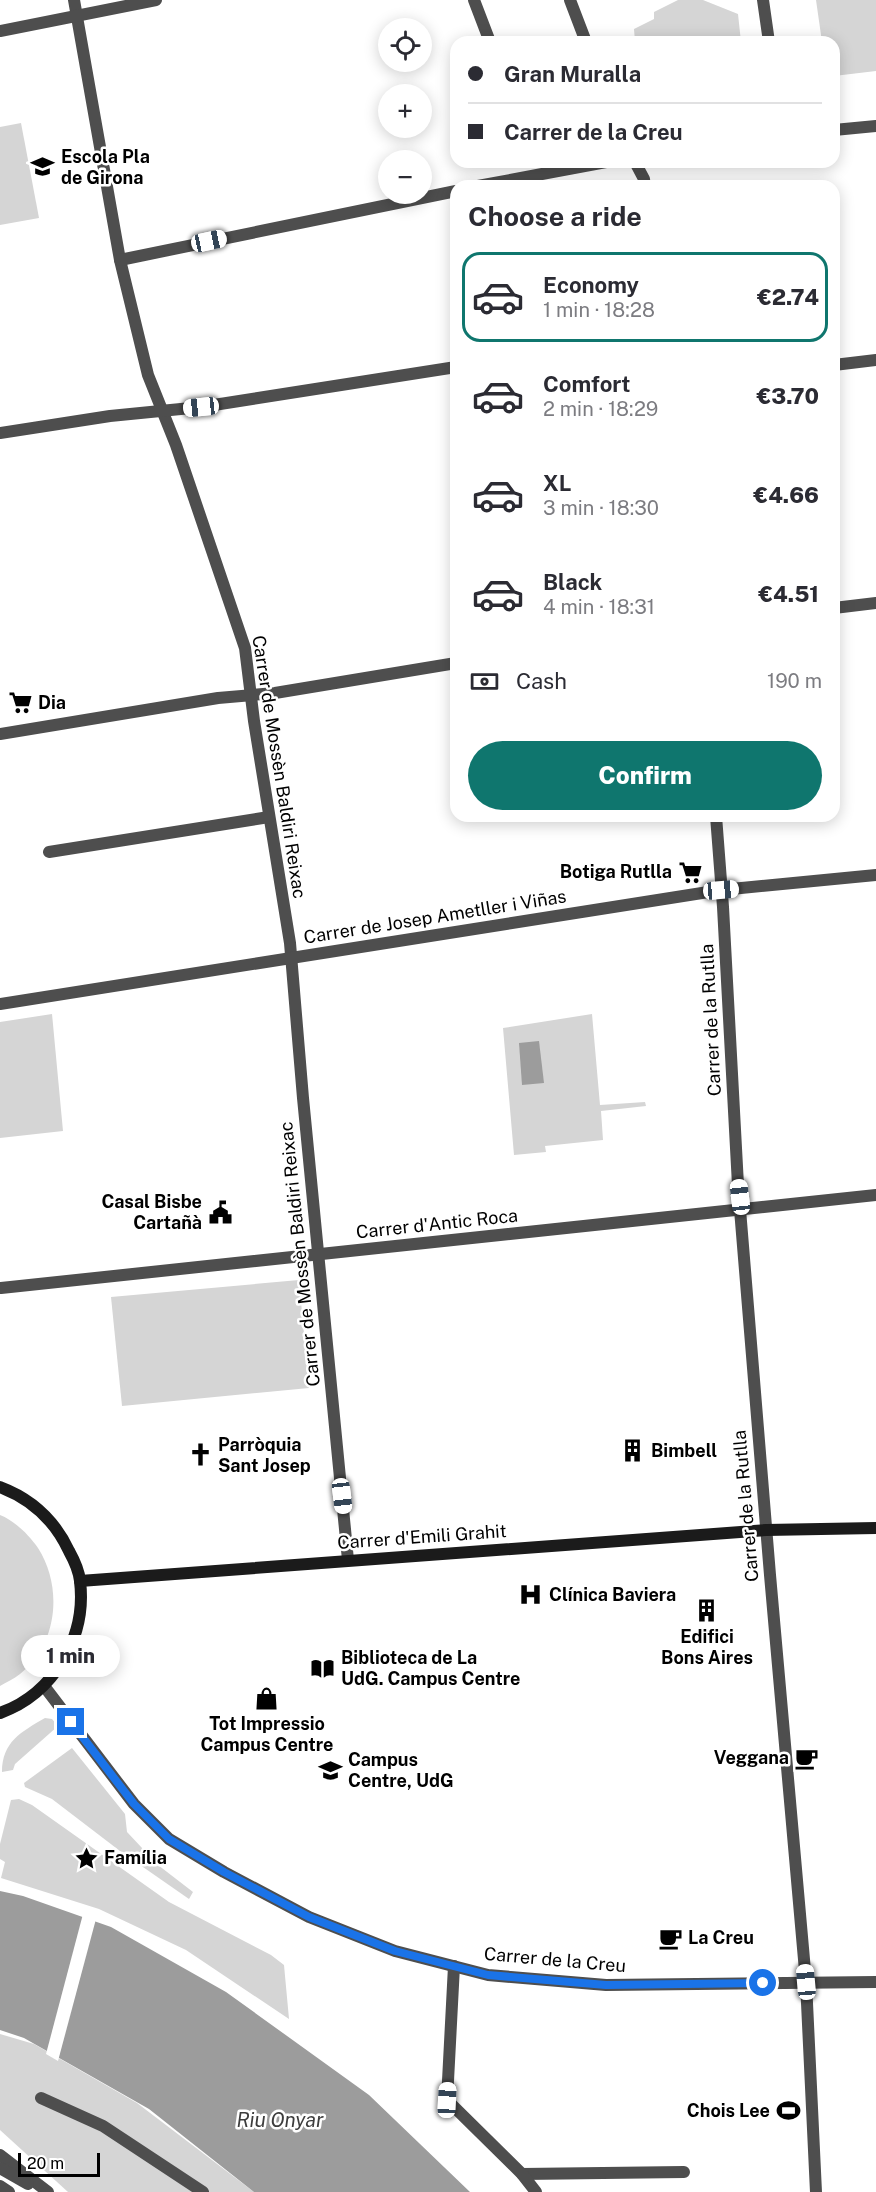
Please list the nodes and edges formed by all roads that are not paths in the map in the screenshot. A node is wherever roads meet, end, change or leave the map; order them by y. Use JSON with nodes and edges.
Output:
{"nodes":[{"id":1,"x":74,"y":0,"type":"edge"},
{"id":2,"x":156,"y":0,"type":"edge"},
{"id":3,"x":474,"y":0,"type":"edge"},
{"id":4,"x":570,"y":0,"type":"edge"},
{"id":5,"x":763,"y":0,"type":"edge"},
{"id":6,"x":77,"y":16,"type":"junction"},
{"id":7,"x":0,"y":32,"type":"edge"},
{"id":8,"x":488,"y":36,"type":"edge"},
{"id":9,"x":584,"y":36,"type":"edge"},
{"id":10,"x":768,"y":36,"type":"edge"},
{"id":11,"x":876,"y":126,"type":"edge"},
{"id":12,"x":840,"y":129,"type":"edge"},
{"id":13,"x":574,"y":168,"type":"edge"},
{"id":14,"x":510,"y":180,"type":"edge"},
{"id":15,"x":450,"y":191,"type":"edge"},
{"id":16,"x":120,"y":260,"type":"junction"},
{"id":17,"x":876,"y":360,"type":"edge"},
{"id":18,"x":840,"y":364,"type":"edge"},
{"id":19,"x":450,"y":368,"type":"edge"},
{"id":20,"x":163,"y":411,"type":"junction"},
{"id":21,"x":0,"y":433,"type":"edge"},
{"id":22,"x":876,"y":603,"type":"edge"},
{"id":23,"x":840,"y":607,"type":"edge"},
{"id":24,"x":450,"y":664,"type":"edge"},
{"id":25,"x":250,"y":695,"type":"junction"},
{"id":26,"x":0,"y":734,"type":"edge"},
{"id":27,"x":269,"y":817,"type":"junction"},
{"id":28,"x":716,"y":822,"type":"edge"},
{"id":29,"x":48,"y":852,"type":"dead end"},
{"id":30,"x":876,"y":875,"type":"edge"},
{"id":31,"x":721,"y":890,"type":"junction"},
{"id":32,"x":291,"y":958,"type":"junction"},
{"id":33,"x":0,"y":1004,"type":"edge"},
{"id":34,"x":876,"y":1195,"type":"edge"},
{"id":35,"x":741,"y":1209,"type":"junction"},
{"id":36,"x":319,"y":1255,"type":"junction"},
{"id":37,"x":1,"y":1288,"type":"edge"},
{"id":38,"x":0,"y":1487,"type":"edge"},
{"id":39,"x":876,"y":1528,"type":"edge"},
{"id":40,"x":766,"y":1530,"type":"junction"},
{"id":41,"x":348,"y":1560,"type":"junction"},
{"id":42,"x":80,"y":1581,"type":"junction"},
{"id":43,"x":44,"y":1686,"type":"junction"},
{"id":44,"x":0,"y":1713,"type":"edge"},
{"id":45,"x":454,"y":1966,"type":"junction"},
{"id":46,"x":806,"y":1982,"type":"junction"},
{"id":47,"x":876,"y":1982,"type":"edge"},
{"id":48,"x":41,"y":2098,"type":"dead end"},
{"id":49,"x":0,"y":2155,"type":"edge"},
{"id":50,"x":0,"y":2168,"type":"edge"},
{"id":51,"x":684,"y":2172,"type":"dead end"},
{"id":52,"x":522,"y":2174,"type":"junction"},
{"id":53,"x":0,"y":2186,"type":"edge"},
{"id":54,"x":9,"y":2192,"type":"edge"},
{"id":55,"x":42,"y":2192,"type":"edge"},
{"id":56,"x":48,"y":2192,"type":"edge"},
{"id":57,"x":203,"y":2192,"type":"edge"},
{"id":58,"x":536,"y":2192,"type":"edge"},
{"id":59,"x":816,"y":2192,"type":"edge"}],
"edges":[{"from":1,"to":6,"type":"street","name":"Carrer de Mossèn Baldiri Reixac"},
{"from":2,"to":6,"type":"street"},
{"from":3,"to":8,"type":"street"},
{"from":4,"to":9,"type":"street"},
{"from":5,"to":10,"type":"street"},
{"from":6,"to":7,"type":"street"},
{"from":6,"to":16,"type":"street","name":"Carrer de Mossèn Baldiri Reixac"},
{"from":11,"to":12,"type":"street"},
{"from":13,"to":14,"type":"street"},
{"from":15,"to":16,"type":"street"},
{"from":16,"to":20,"type":"street","name":"Carrer de Mossèn Baldiri Reixac"},
{"from":17,"to":18,"type":"street"},
{"from":19,"to":20,"type":"street"},
{"from":20,"to":21,"type":"street"},
{"from":20,"to":25,"type":"street","name":"Carrer de Mossèn Baldiri Reixac"},
{"from":22,"to":23,"type":"street"},
{"from":24,"to":25,"type":"street"},
{"from":25,"to":26,"type":"street"},
{"from":25,"to":27,"type":"street","name":"Carrer de Mossèn Baldiri Reixac"},
{"from":27,"to":29,"type":"street"},
{"from":27,"to":32,"type":"street","name":"Carrer de Mossèn Baldiri Reixac"},
{"from":28,"to":31,"type":"street","name":"Carrer de la Rutlla"},
{"from":30,"to":31,"type":"street","name":"Carrer de Josep Ametller i Viñas"},
{"from":31,"to":32,"type":"street","name":"Carrer de Josep Ametller i Viñas"},
{"from":31,"to":35,"type":"street","name":"Carrer de la Rutlla"},
{"from":32,"to":33,"type":"street","name":"Carrer de Josep Ametller i Viñas"},
{"from":32,"to":36,"type":"street","name":"Carrer de Mossèn Baldiri Reixac"},
{"from":34,"to":35,"type":"street","name":"Carrer d'Antic Roca"},
{"from":35,"to":36,"type":"street","name":"Carrer d'Antic Roca"},
{"from":35,"to":40,"type":"street","name":"Carrer de la Rutlla"},
{"from":36,"to":37,"type":"street","name":"Carrer d'Antic Roca"},
{"from":36,"to":41,"type":"street","name":"Carrer de Mossèn Baldiri Reixac"},
{"from":38,"to":42,"type":"main road"},
{"from":39,"to":40,"type":"main road","name":"Carrer d'Emili Grahit"},
{"from":40,"to":41,"type":"main road","name":"Carrer d'Emili Grahit"},
{"from":40,"to":46,"type":"street","name":"Carrer de la Rutlla"},
{"from":41,"to":42,"type":"main road","name":"Carrer d'Emili Grahit"},
{"from":42,"to":43,"type":"main road"},
{"from":43,"to":44,"type":"main road"},
{"from":43,"to":45,"type":"street","name":"Carrer de la Creu"},
{"from":45,"to":46,"type":"street","name":"Carrer de la Creu"},
{"from":45,"to":52,"type":"street"},
{"from":46,"to":47,"type":"street","name":"Carrer de la Creu"},
{"from":46,"to":59,"type":"street","name":"Carrer de la Rutlla"},
{"from":48,"to":57,"type":"street"},
{"from":49,"to":56,"type":"street"},
{"from":50,"to":55,"type":"street"},
{"from":51,"to":52,"type":"street"},
{"from":52,"to":58,"type":"street"},
{"from":53,"to":54,"type":"street"}]}
